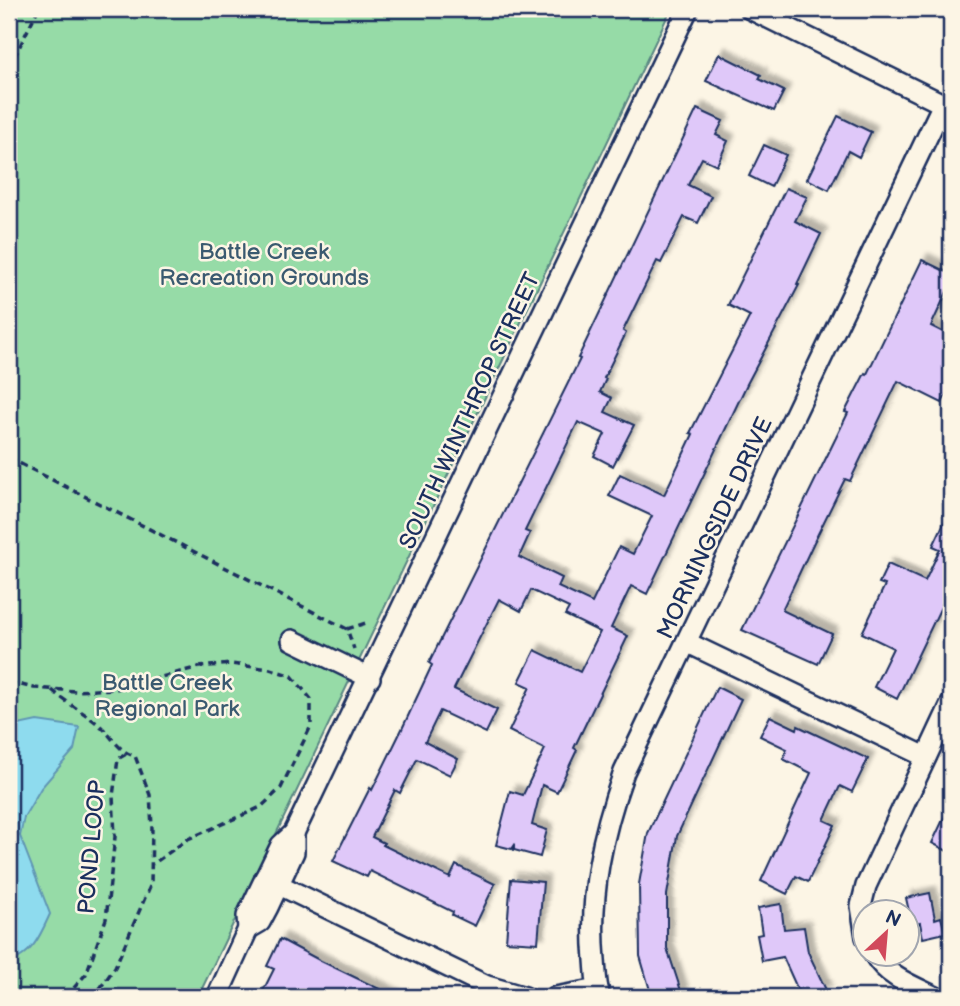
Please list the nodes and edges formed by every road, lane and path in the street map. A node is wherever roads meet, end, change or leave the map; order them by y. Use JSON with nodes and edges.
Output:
{"nodes":[{"id":1,"x":38,"y":9,"type":"edge"},
{"id":2,"x":688,"y":9,"type":"edge"},
{"id":3,"x":750,"y":9,"type":"edge"},
{"id":4,"x":9,"y":68,"type":"edge"},
{"id":5,"x":947,"y":106,"type":"edge"},
{"id":6,"x":9,"y":458,"type":"edge"},
{"id":7,"x":369,"y":622,"type":"dead end"},
{"id":8,"x":347,"y":629,"type":"junction"},
{"id":9,"x":292,"y":640,"type":"dead end"},
{"id":10,"x":688,"y":643,"type":"junction"},
{"id":11,"x":355,"y":652,"type":"dead end"},
{"id":12,"x":370,"y":678,"type":"junction"},
{"id":13,"x":9,"y":682,"type":"edge"},
{"id":14,"x":51,"y":689,"type":"junction"},
{"id":15,"x":951,"y":704,"type":"edge"},
{"id":16,"x":126,"y":754,"type":"junction"},
{"id":17,"x":926,"y":757,"type":"junction"},
{"id":18,"x":153,"y":864,"type":"junction"},
{"id":19,"x":271,"y":881,"type":"junction"},
{"id":20,"x":863,"y":898,"type":"edge"},
{"id":21,"x":885,"y":968,"type":"edge"},
{"id":22,"x":599,"y":993,"type":"edge"},
{"id":23,"x":66,"y":997,"type":"edge"},
{"id":24,"x":94,"y":997,"type":"edge"},
{"id":25,"x":217,"y":997,"type":"edge"},
{"id":26,"x":525,"y":997,"type":"edge"},
{"id":27,"x":555,"y":997,"type":"edge"},
{"id":28,"x":936,"y":997,"type":"edge"}],
"edges":[{"from":1,"to":4,"type":"path"},
{"from":2,"to":12,"type":"street","name":"SOUTH WINTHROP STREET"},
{"from":3,"to":5,"type":"street"},
{"from":5,"to":10,"type":"street","name":"MORNINGSIDE DRIVE"},
{"from":6,"to":8,"type":"path"},
{"from":7,"to":8,"type":"path"},
{"from":8,"to":11,"type":"path"},
{"from":9,"to":12,"type":"street"},
{"from":10,"to":17,"type":"street"},
{"from":10,"to":22,"type":"street","name":"MORNINGSIDE DRIVE"},
{"from":12,"to":19,"type":"street","name":"SOUTH WINTHROP STREET"},
{"from":13,"to":14,"type":"path"},
{"from":14,"to":16,"type":"path","name":"POND LOOP"},
{"from":14,"to":18,"type":"path"},
{"from":15,"to":17,"type":"street"},
{"from":16,"to":18,"type":"path"},
{"from":16,"to":23,"type":"path","name":"POND LOOP"},
{"from":17,"to":20,"type":"street"},
{"from":18,"to":24,"type":"path"},
{"from":19,"to":25,"type":"street","name":"SOUTH WINTHROP STREET"},
{"from":19,"to":26,"type":"street"},
{"from":21,"to":28,"type":"street"},
{"from":22,"to":27,"type":"street"}]}
